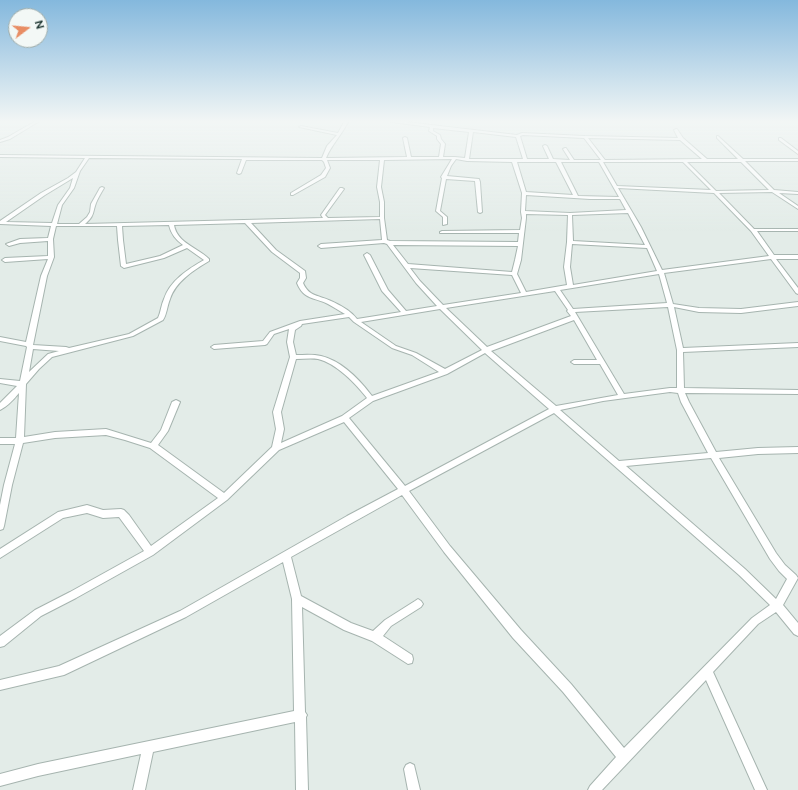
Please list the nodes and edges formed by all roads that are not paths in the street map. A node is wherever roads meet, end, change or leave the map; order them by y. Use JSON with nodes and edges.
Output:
{"nodes":[{"id":1,"x":245,"y":158,"type":"edge"},
{"id":2,"x":382,"y":158,"type":"edge"},
{"id":3,"x":86,"y":159,"type":"edge"},
{"id":4,"x":313,"y":159,"type":"edge"},
{"id":5,"x":323,"y":159,"type":"junction"},
{"id":6,"x":331,"y":159,"type":"edge"},
{"id":7,"x":454,"y":159,"type":"edge"},
{"id":8,"x":460,"y":159,"type":"edge"},
{"id":9,"x":741,"y":159,"type":"junction"},
{"id":10,"x":467,"y":160,"type":"joint"},
{"id":11,"x":514,"y":160,"type":"junction"},
{"id":12,"x":525,"y":160,"type":"joint"},
{"id":13,"x":683,"y":160,"type":"junction"},
{"id":14,"x":705,"y":160,"type":"joint"},
{"id":15,"x":798,"y":160,"type":"edge"},
{"id":16,"x":552,"y":161,"type":"joint"},
{"id":17,"x":558,"y":161,"type":"junction"},
{"id":18,"x":573,"y":161,"type":"joint"},
{"id":19,"x":602,"y":161,"type":"junction"},
{"id":20,"x":78,"y":171,"type":"junction"},
{"id":21,"x":239,"y":173,"type":"dead end"},
{"id":22,"x":443,"y":177,"type":"junction"},
{"id":23,"x":616,"y":187,"type":"junction"},
{"id":24,"x":102,"y":188,"type":"dead end"},
{"id":25,"x":342,"y":189,"type":"dead end"},
{"id":26,"x":773,"y":191,"type":"junction"},
{"id":27,"x":716,"y":192,"type":"junction"},
{"id":28,"x":524,"y":193,"type":"junction"},
{"id":29,"x":798,"y":193,"type":"edge"},
{"id":30,"x":293,"y":194,"type":"dead end"},
{"id":31,"x":576,"y":197,"type":"junction"},
{"id":32,"x":621,"y":198,"type":"junction"},
{"id":33,"x":798,"y":208,"type":"edge"},
{"id":34,"x":480,"y":212,"type":"dead end"},
{"id":35,"x":523,"y":212,"type":"junction"},
{"id":36,"x":630,"y":212,"type":"junction"},
{"id":37,"x":570,"y":214,"type":"junction"},
{"id":38,"x":382,"y":218,"type":"junction"},
{"id":39,"x":327,"y":220,"type":"junction"},
{"id":40,"x":247,"y":222,"type":"junction"},
{"id":41,"x":1,"y":223,"type":"edge"},
{"id":42,"x":171,"y":224,"type":"junction"},
{"id":43,"x":445,"y":224,"type":"dead end"},
{"id":44,"x":55,"y":225,"type":"junction"},
{"id":45,"x":80,"y":225,"type":"junction"},
{"id":46,"x":120,"y":225,"type":"junction"},
{"id":47,"x":753,"y":230,"type":"junction"},
{"id":48,"x":798,"y":230,"type":"edge"},
{"id":49,"x":522,"y":231,"type":"junction"},
{"id":50,"x":442,"y":232,"type":"dead end"},
{"id":51,"x":50,"y":239,"type":"junction"},
{"id":52,"x":387,"y":242,"type":"junction"},
{"id":53,"x":570,"y":242,"type":"junction"},
{"id":54,"x":9,"y":244,"type":"dead end"},
{"id":55,"x":520,"y":244,"type":"junction"},
{"id":56,"x":186,"y":246,"type":"junction"},
{"id":57,"x":322,"y":246,"type":"dead end"},
{"id":58,"x":649,"y":247,"type":"junction"},
{"id":59,"x":367,"y":255,"type":"dead end"},
{"id":60,"x":50,"y":257,"type":"junction"},
{"id":61,"x":772,"y":257,"type":"junction"},
{"id":62,"x":798,"y":257,"type":"edge"},
{"id":63,"x":5,"y":260,"type":"dead end"},
{"id":64,"x":407,"y":266,"type":"junction"},
{"id":65,"x":661,"y":272,"type":"junction"},
{"id":66,"x":514,"y":274,"type":"junction"},
{"id":67,"x":570,"y":286,"type":"junction"},
{"id":68,"x":557,"y":289,"type":"junction"},
{"id":69,"x":798,"y":292,"type":"edge"},
{"id":70,"x":524,"y":294,"type":"junction"},
{"id":71,"x":798,"y":304,"type":"edge"},
{"id":72,"x":670,"y":305,"type":"junction"},
{"id":73,"x":440,"y":306,"type":"junction"},
{"id":74,"x":570,"y":311,"type":"junction"},
{"id":75,"x":404,"y":312,"type":"junction"},
{"id":76,"x":351,"y":315,"type":"junction"},
{"id":77,"x":575,"y":318,"type":"junction"},
{"id":78,"x":356,"y":321,"type":"junction"},
{"id":79,"x":302,"y":322,"type":"junction"},
{"id":80,"x":0,"y":339,"type":"edge"},
{"id":81,"x":798,"y":345,"type":"edge"},
{"id":82,"x":30,"y":346,"type":"junction"},
{"id":83,"x":214,"y":348,"type":"dead end"},
{"id":84,"x":72,"y":349,"type":"junction"},
{"id":85,"x":486,"y":350,"type":"junction"},
{"id":86,"x":680,"y":350,"type":"junction"},
{"id":87,"x":293,"y":357,"type":"junction"},
{"id":88,"x":574,"y":362,"type":"dead end"},
{"id":89,"x":601,"y":362,"type":"junction"},
{"id":90,"x":445,"y":372,"type":"junction"},
{"id":91,"x":0,"y":380,"type":"edge"},
{"id":92,"x":23,"y":384,"type":"junction"},
{"id":93,"x":681,"y":390,"type":"junction"},
{"id":94,"x":798,"y":392,"type":"edge"},
{"id":95,"x":622,"y":396,"type":"junction"},
{"id":96,"x":371,"y":399,"type":"junction"},
{"id":97,"x":176,"y":402,"type":"dead end"},
{"id":98,"x":0,"y":407,"type":"edge"},
{"id":99,"x":555,"y":408,"type":"junction"},
{"id":100,"x":346,"y":418,"type":"junction"},
{"id":101,"x":20,"y":441,"type":"junction"},
{"id":102,"x":0,"y":442,"type":"edge"},
{"id":103,"x":153,"y":446,"type":"junction"},
{"id":104,"x":276,"y":448,"type":"junction"},
{"id":105,"x":798,"y":450,"type":"edge"},
{"id":106,"x":714,"y":456,"type":"junction"},
{"id":107,"x":617,"y":464,"type":"junction"},
{"id":108,"x":4,"y":485,"type":"edge"},
{"id":109,"x":404,"y":491,"type":"junction"},
{"id":110,"x":224,"y":498,"type":"junction"},
{"id":111,"x":0,"y":526,"type":"edge"},
{"id":112,"x":150,"y":552,"type":"junction"},
{"id":113,"x":0,"y":554,"type":"edge"},
{"id":114,"x":286,"y":556,"type":"junction"},
{"id":115,"x":796,"y":575,"type":"edge"},
{"id":116,"x":297,"y":598,"type":"junction"},
{"id":117,"x":418,"y":604,"type":"dead end"},
{"id":118,"x":777,"y":606,"type":"junction"},
{"id":119,"x":798,"y":631,"type":"edge"},
{"id":120,"x":375,"y":637,"type":"junction"},
{"id":121,"x":0,"y":642,"type":"edge"},
{"id":122,"x":408,"y":659,"type":"dead end"},
{"id":123,"x":707,"y":671,"type":"junction"},
{"id":124,"x":0,"y":685,"type":"edge"},
{"id":125,"x":301,"y":715,"type":"junction"},
{"id":126,"x":149,"y":746,"type":"junction"},
{"id":127,"x":624,"y":757,"type":"junction"},
{"id":128,"x":410,"y":769,"type":"dead end"},
{"id":129,"x":0,"y":780,"type":"edge"},
{"id":130,"x":139,"y":790,"type":"edge"},
{"id":131,"x":302,"y":790,"type":"edge"},
{"id":132,"x":414,"y":790,"type":"edge"},
{"id":133,"x":594,"y":790,"type":"edge"},
{"id":134,"x":761,"y":790,"type":"edge"}],
"edges":[{"from":1,"to":21,"type":"street"},
{"from":2,"to":38,"type":"street"},
{"from":3,"to":20,"type":"street"},
{"from":4,"to":5,"type":"street"},
{"from":5,"to":6,"type":"street"},
{"from":5,"to":30,"type":"street"},
{"from":7,"to":22,"type":"street"},
{"from":8,"to":10,"type":"street"},
{"from":9,"to":14,"type":"street"},
{"from":9,"to":15,"type":"street"},
{"from":9,"to":26,"type":"street"},
{"from":10,"to":11,"type":"street"},
{"from":11,"to":12,"type":"street"},
{"from":11,"to":28,"type":"street"},
{"from":12,"to":16,"type":"street"},
{"from":13,"to":14,"type":"street"},
{"from":13,"to":19,"type":"street"},
{"from":13,"to":27,"type":"street"},
{"from":16,"to":17,"type":"street"},
{"from":17,"to":18,"type":"street"},
{"from":17,"to":31,"type":"street"},
{"from":18,"to":19,"type":"street"},
{"from":19,"to":23,"type":"street"},
{"from":20,"to":41,"type":"street"},
{"from":20,"to":44,"type":"street"},
{"from":22,"to":34,"type":"street"},
{"from":22,"to":43,"type":"street"},
{"from":23,"to":27,"type":"street"},
{"from":23,"to":32,"type":"street"},
{"from":24,"to":45,"type":"street"},
{"from":25,"to":39,"type":"street"},
{"from":26,"to":27,"type":"street"},
{"from":26,"to":29,"type":"street"},
{"from":26,"to":33,"type":"street"},
{"from":27,"to":47,"type":"street"},
{"from":28,"to":31,"type":"street"},
{"from":28,"to":35,"type":"street"},
{"from":31,"to":32,"type":"street"},
{"from":32,"to":36,"type":"street"},
{"from":35,"to":37,"type":"street"},
{"from":35,"to":49,"type":"street"},
{"from":36,"to":37,"type":"street"},
{"from":36,"to":58,"type":"street"},
{"from":37,"to":53,"type":"street"},
{"from":38,"to":39,"type":"street"},
{"from":38,"to":52,"type":"street"},
{"from":39,"to":40,"type":"street"},
{"from":40,"to":42,"type":"street"},
{"from":40,"to":76,"type":"street"},
{"from":41,"to":44,"type":"street"},
{"from":42,"to":46,"type":"street"},
{"from":42,"to":56,"type":"street"},
{"from":44,"to":45,"type":"street"},
{"from":44,"to":51,"type":"street"},
{"from":45,"to":46,"type":"street"},
{"from":46,"to":56,"type":"street"},
{"from":47,"to":48,"type":"street"},
{"from":47,"to":61,"type":"street"},
{"from":49,"to":50,"type":"street"},
{"from":49,"to":55,"type":"street"},
{"from":51,"to":54,"type":"street"},
{"from":51,"to":60,"type":"street"},
{"from":52,"to":55,"type":"street"},
{"from":52,"to":57,"type":"street"},
{"from":52,"to":64,"type":"street"},
{"from":53,"to":58,"type":"street"},
{"from":53,"to":67,"type":"street"},
{"from":55,"to":66,"type":"street"},
{"from":56,"to":84,"type":"street"},
{"from":58,"to":65,"type":"street"},
{"from":59,"to":75,"type":"street"},
{"from":60,"to":63,"type":"street"},
{"from":60,"to":82,"type":"street"},
{"from":61,"to":62,"type":"street"},
{"from":61,"to":65,"type":"street"},
{"from":61,"to":69,"type":"street"},
{"from":64,"to":66,"type":"street"},
{"from":64,"to":73,"type":"street"},
{"from":65,"to":67,"type":"street"},
{"from":65,"to":72,"type":"street"},
{"from":66,"to":70,"type":"street"},
{"from":67,"to":68,"type":"street"},
{"from":68,"to":70,"type":"street"},
{"from":68,"to":74,"type":"street"},
{"from":70,"to":73,"type":"street"},
{"from":71,"to":72,"type":"street"},
{"from":72,"to":74,"type":"street"},
{"from":72,"to":86,"type":"street"},
{"from":73,"to":75,"type":"street"},
{"from":73,"to":85,"type":"street"},
{"from":74,"to":77,"type":"street"},
{"from":75,"to":78,"type":"street"},
{"from":76,"to":78,"type":"street"},
{"from":76,"to":79,"type":"street"},
{"from":77,"to":85,"type":"street"},
{"from":77,"to":89,"type":"street"},
{"from":78,"to":90,"type":"street"},
{"from":79,"to":83,"type":"street"},
{"from":79,"to":87,"type":"street"},
{"from":80,"to":82,"type":"street"},
{"from":81,"to":86,"type":"street"},
{"from":82,"to":84,"type":"street"},
{"from":82,"to":92,"type":"street"},
{"from":84,"to":92,"type":"street"},
{"from":85,"to":90,"type":"street"},
{"from":85,"to":99,"type":"street"},
{"from":86,"to":93,"type":"street"},
{"from":87,"to":96,"type":"street"},
{"from":87,"to":104,"type":"street"},
{"from":88,"to":89,"type":"street"},
{"from":89,"to":95,"type":"street"},
{"from":90,"to":96,"type":"street"},
{"from":91,"to":92,"type":"street"},
{"from":92,"to":98,"type":"street"},
{"from":92,"to":101,"type":"street"},
{"from":93,"to":94,"type":"street"},
{"from":93,"to":95,"type":"street"},
{"from":93,"to":106,"type":"street"},
{"from":95,"to":99,"type":"street"},
{"from":96,"to":100,"type":"street"},
{"from":97,"to":103,"type":"street"},
{"from":99,"to":107,"type":"street"},
{"from":99,"to":109,"type":"street"},
{"from":100,"to":104,"type":"street"},
{"from":100,"to":109,"type":"street"},
{"from":101,"to":102,"type":"street"},
{"from":101,"to":103,"type":"street"},
{"from":101,"to":108,"type":"street"},
{"from":103,"to":110,"type":"street"},
{"from":104,"to":110,"type":"street"},
{"from":105,"to":106,"type":"street"},
{"from":106,"to":107,"type":"street"},
{"from":106,"to":115,"type":"street"},
{"from":107,"to":118,"type":"street"},
{"from":108,"to":111,"type":"street"},
{"from":109,"to":114,"type":"street"},
{"from":109,"to":127,"type":"street"},
{"from":110,"to":112,"type":"street"},
{"from":112,"to":113,"type":"street"},
{"from":112,"to":121,"type":"street"},
{"from":114,"to":116,"type":"street"},
{"from":114,"to":124,"type":"street"},
{"from":115,"to":118,"type":"street"},
{"from":116,"to":120,"type":"street"},
{"from":116,"to":125,"type":"street"},
{"from":117,"to":120,"type":"street"},
{"from":118,"to":119,"type":"street"},
{"from":118,"to":123,"type":"street"},
{"from":120,"to":122,"type":"street"},
{"from":123,"to":127,"type":"street"},
{"from":123,"to":134,"type":"street"},
{"from":125,"to":126,"type":"street"},
{"from":125,"to":131,"type":"street"},
{"from":126,"to":129,"type":"street"},
{"from":126,"to":130,"type":"street"},
{"from":127,"to":133,"type":"street"},
{"from":128,"to":132,"type":"street"}]}
